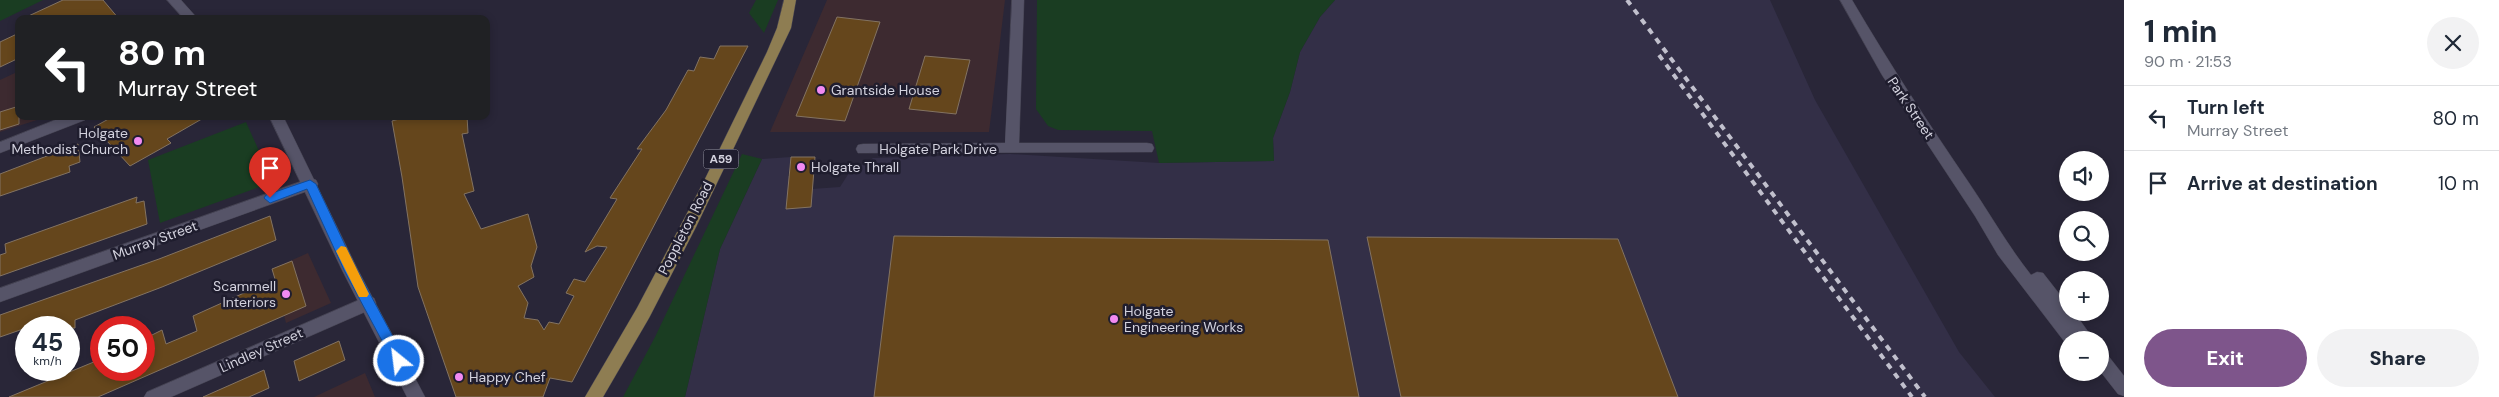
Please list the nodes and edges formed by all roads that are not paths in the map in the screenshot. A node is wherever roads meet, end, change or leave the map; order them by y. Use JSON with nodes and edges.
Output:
{"nodes":[{"id":1,"x":173,"y":0,"type":"edge"},
{"id":2,"x":790,"y":0,"type":"edge"},
{"id":3,"x":1018,"y":0,"type":"edge"},
{"id":4,"x":1846,"y":0,"type":"edge"},
{"id":5,"x":188,"y":15,"type":"edge"},
{"id":6,"x":70,"y":120,"type":"edge"},
{"id":7,"x":278,"y":120,"type":"edge"},
{"id":8,"x":0,"y":148,"type":"edge"},
{"id":9,"x":1012,"y":148,"type":"junction"},
{"id":10,"x":1147,"y":148,"type":"dead end"},
{"id":11,"x":863,"y":150,"type":"dead end"},
{"id":12,"x":310,"y":184,"type":"junction"},
{"id":13,"x":1980,"y":212,"type":"junction"},
{"id":14,"x":0,"y":295,"type":"edge"},
{"id":15,"x":368,"y":303,"type":"junction"},
{"id":16,"x":2066,"y":331,"type":"edge"},
{"id":17,"x":2079,"y":331,"type":"edge"},
{"id":18,"x":2109,"y":370,"type":"edge"},
{"id":19,"x":2105,"y":381,"type":"edge"},
{"id":20,"x":2124,"y":389,"type":"edge"},
{"id":21,"x":153,"y":397,"type":"edge"},
{"id":22,"x":416,"y":397,"type":"edge"},
{"id":23,"x":594,"y":397,"type":"edge"},
{"id":24,"x":2117,"y":397,"type":"edge"}],
"edges":[{"from":1,"to":5,"type":"street"},
{"from":2,"to":23,"type":"main road","name":"Poppleton Road","number":"A59"},
{"from":3,"to":9,"type":"street","name":"Holgate Park Drive"},
{"from":4,"to":13,"type":"street","name":"Park Street"},
{"from":6,"to":8,"type":"street"},
{"from":7,"to":12,"type":"street"},
{"from":9,"to":10,"type":"street","name":"Holgate Park Drive"},
{"from":9,"to":11,"type":"street","name":"Holgate Park Drive"},
{"from":12,"to":14,"type":"street","name":"Murray Street"},
{"from":12,"to":15,"type":"street"},
{"from":13,"to":16,"type":"street","name":"Park Street"},
{"from":13,"to":17,"type":"street","name":"Park Street"},
{"from":15,"to":21,"type":"street","name":"Lindley Street"},
{"from":15,"to":22,"type":"street"},
{"from":18,"to":20,"type":"street"},
{"from":19,"to":24,"type":"street"}]}
